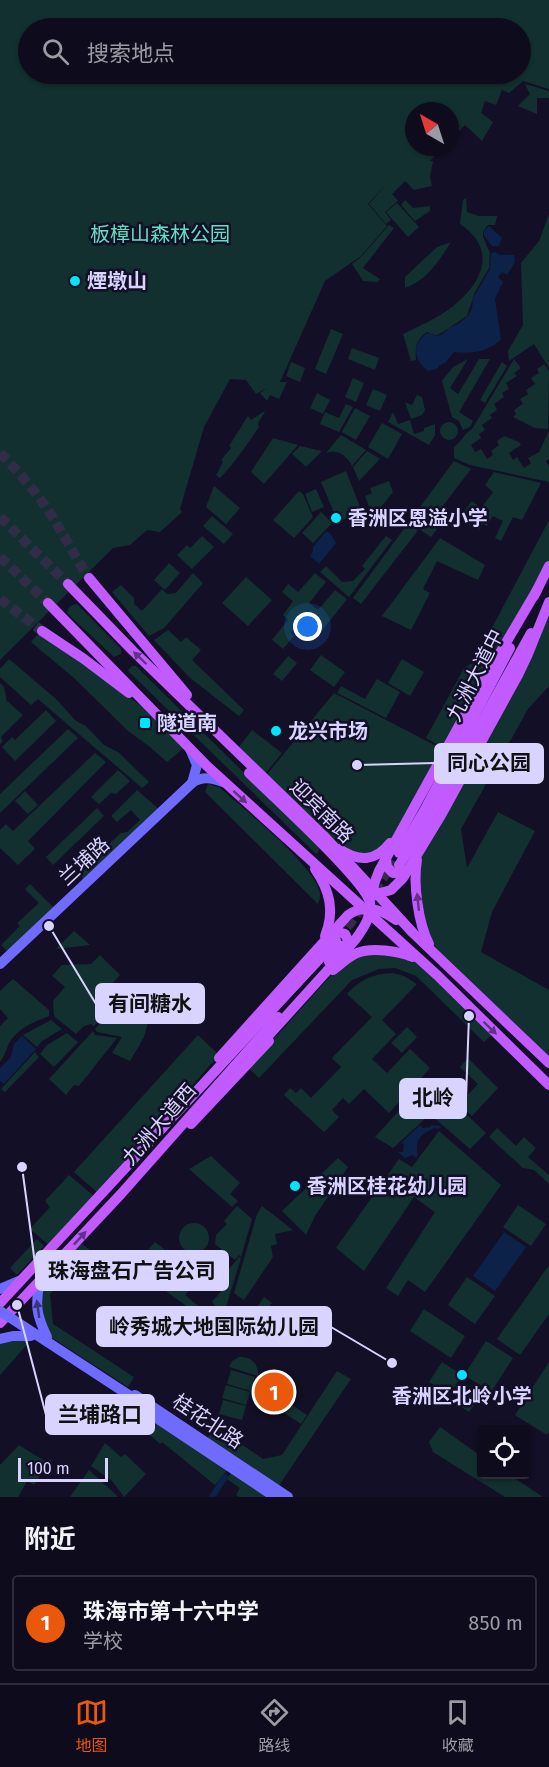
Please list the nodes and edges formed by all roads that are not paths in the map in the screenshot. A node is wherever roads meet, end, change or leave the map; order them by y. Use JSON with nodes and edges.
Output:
{"nodes":[{"id":1,"x":549,"y":567,"type":"edge"},
{"id":2,"x":89,"y":578,"type":"tunnel mouth"},
{"id":3,"x":68,"y":584,"type":"tunnel mouth"},
{"id":4,"x":537,"y":590,"type":"junction"},
{"id":5,"x":549,"y":602,"type":"edge"},
{"id":6,"x":48,"y":603,"type":"tunnel mouth"},
{"id":7,"x":42,"y":631,"type":"tunnel mouth"},
{"id":8,"x":153,"y":711,"type":"junction"},
{"id":9,"x":197,"y":713,"type":"junction"},
{"id":10,"x":190,"y":749,"type":"junction"},
{"id":11,"x":223,"y":782,"type":"junction"},
{"id":12,"x":192,"y":783,"type":"junction"},
{"id":13,"x":419,"y":800,"type":"junction"},
{"id":14,"x":327,"y":840,"type":"junction"},
{"id":15,"x":422,"y":849,"type":"junction"},
{"id":16,"x":302,"y":853,"type":"junction"},
{"id":17,"x":397,"y":863,"type":"junction"},
{"id":18,"x":332,"y":879,"type":"junction"},
{"id":19,"x":373,"y":894,"type":"junction"},
{"id":20,"x":368,"y":910,"type":"junction"},
{"id":21,"x":413,"y":933,"type":"junction"},
{"id":22,"x":335,"y":944,"type":"junction"},
{"id":23,"x":433,"y":952,"type":"junction"},
{"id":24,"x":417,"y":958,"type":"junction"},
{"id":25,"x":0,"y":964,"type":"edge"},
{"id":26,"x":447,"y":965,"type":"junction"},
{"id":27,"x":333,"y":970,"type":"junction"},
{"id":28,"x":437,"y":975,"type":"junction"},
{"id":29,"x":547,"y":1059,"type":"edge"},
{"id":30,"x":549,"y":1085,"type":"edge"},
{"id":31,"x":121,"y":1194,"type":"junction"},
{"id":32,"x":21,"y":1280,"type":"junction"},
{"id":33,"x":40,"y":1280,"type":"junction"},
{"id":34,"x":0,"y":1289,"type":"edge"},
{"id":35,"x":0,"y":1303,"type":"edge"},
{"id":36,"x":0,"y":1311,"type":"edge"},
{"id":37,"x":0,"y":1323,"type":"edge"},
{"id":38,"x":31,"y":1336,"type":"junction"},
{"id":39,"x":47,"y":1337,"type":"junction"},
{"id":40,"x":0,"y":1339,"type":"edge"},
{"id":41,"x":155,"y":1412,"type":"junction"},
{"id":42,"x":275,"y":1497,"type":"edge"},
{"id":43,"x":288,"y":1497,"type":"edge"}],
"edges":[{"from":1,"to":4,"type":"main road","name":"九洲大道中"},
{"from":2,"to":9,"type":"main road"},
{"from":9,"to":3,"type":"main road","name":"迎宾南路","one_way":true},
{"from":4,"to":13,"type":"main road"},
{"from":4,"to":17,"type":"main road","name":"九洲大道中"},
{"from":5,"to":15,"type":"main road"},
{"from":5,"to":17,"type":"main road","name":"九洲大道中"},
{"from":6,"to":8,"type":"main road"},
{"from":7,"to":8,"type":"main road"},
{"from":8,"to":10,"type":"main road"},
{"from":9,"to":14,"type":"main road","name":"迎宾南路"},
{"from":9,"to":31,"type":"main road","bridge":true},
{"from":10,"to":11,"type":"main road"},
{"from":10,"to":12,"type":"main road"},
{"from":11,"to":12,"type":"main road"},
{"from":11,"to":16,"type":"main road","one_way":true},
{"from":12,"to":25,"type":"main road","name":"兰埔路"},
{"from":13,"to":14,"type":"main road"},
{"from":13,"to":17,"type":"main road"},
{"from":14,"to":16,"type":"main road"},
{"from":14,"to":19,"type":"main road","name":"迎宾南路"},
{"from":15,"to":17,"type":"main road"},
{"from":23,"to":15,"type":"main road","one_way":true},
{"from":16,"to":18,"type":"main road"},
{"from":16,"to":22,"type":"main road"},
{"from":17,"to":19,"type":"main road"},
{"from":17,"to":19,"type":"main road"},
{"from":18,"to":19,"type":"main road"},
{"from":18,"to":20,"type":"main road"},
{"from":19,"to":20,"type":"main road"},
{"from":19,"to":21,"type":"main road"},
{"from":20,"to":21,"type":"main road"},
{"from":20,"to":22,"type":"main road"},
{"from":20,"to":22,"type":"main road"},
{"from":20,"to":24,"type":"main road"},
{"from":21,"to":23,"type":"main road"},
{"from":22,"to":27,"type":"main road"},
{"from":22,"to":31,"type":"main road","name":"九洲大道西"},
{"from":22,"to":32,"type":"main road","name":"九洲大道西"},
{"from":23,"to":26,"type":"main road"},
{"from":24,"to":27,"type":"main road"},
{"from":24,"to":28,"type":"main road"},
{"from":26,"to":28,"type":"main road"},
{"from":26,"to":29,"type":"main road"},
{"from":27,"to":31,"type":"main road"},
{"from":28,"to":30,"type":"main road","one_way":true},
{"from":33,"to":31,"type":"main road","name":"九洲大道西","one_way":true},
{"from":32,"to":34,"type":"main road"},
{"from":32,"to":35,"type":"main road","name":"九洲大道西"},
{"from":33,"to":37,"type":"main road","name":"九洲大道西"},
{"from":39,"to":33,"type":"main road","one_way":true},
{"from":36,"to":41,"type":"main road","bridge":true},
{"from":38,"to":39,"type":"main road","name":"桂花北路"},
{"from":38,"to":40,"type":"main road"},
{"from":38,"to":41,"type":"main road","name":"桂花北路"},
{"from":39,"to":41,"type":"main road","name":"桂花北路"},
{"from":41,"to":42,"type":"main road","name":"桂花北路"},
{"from":41,"to":43,"type":"main road","name":"桂花北路"}]}
